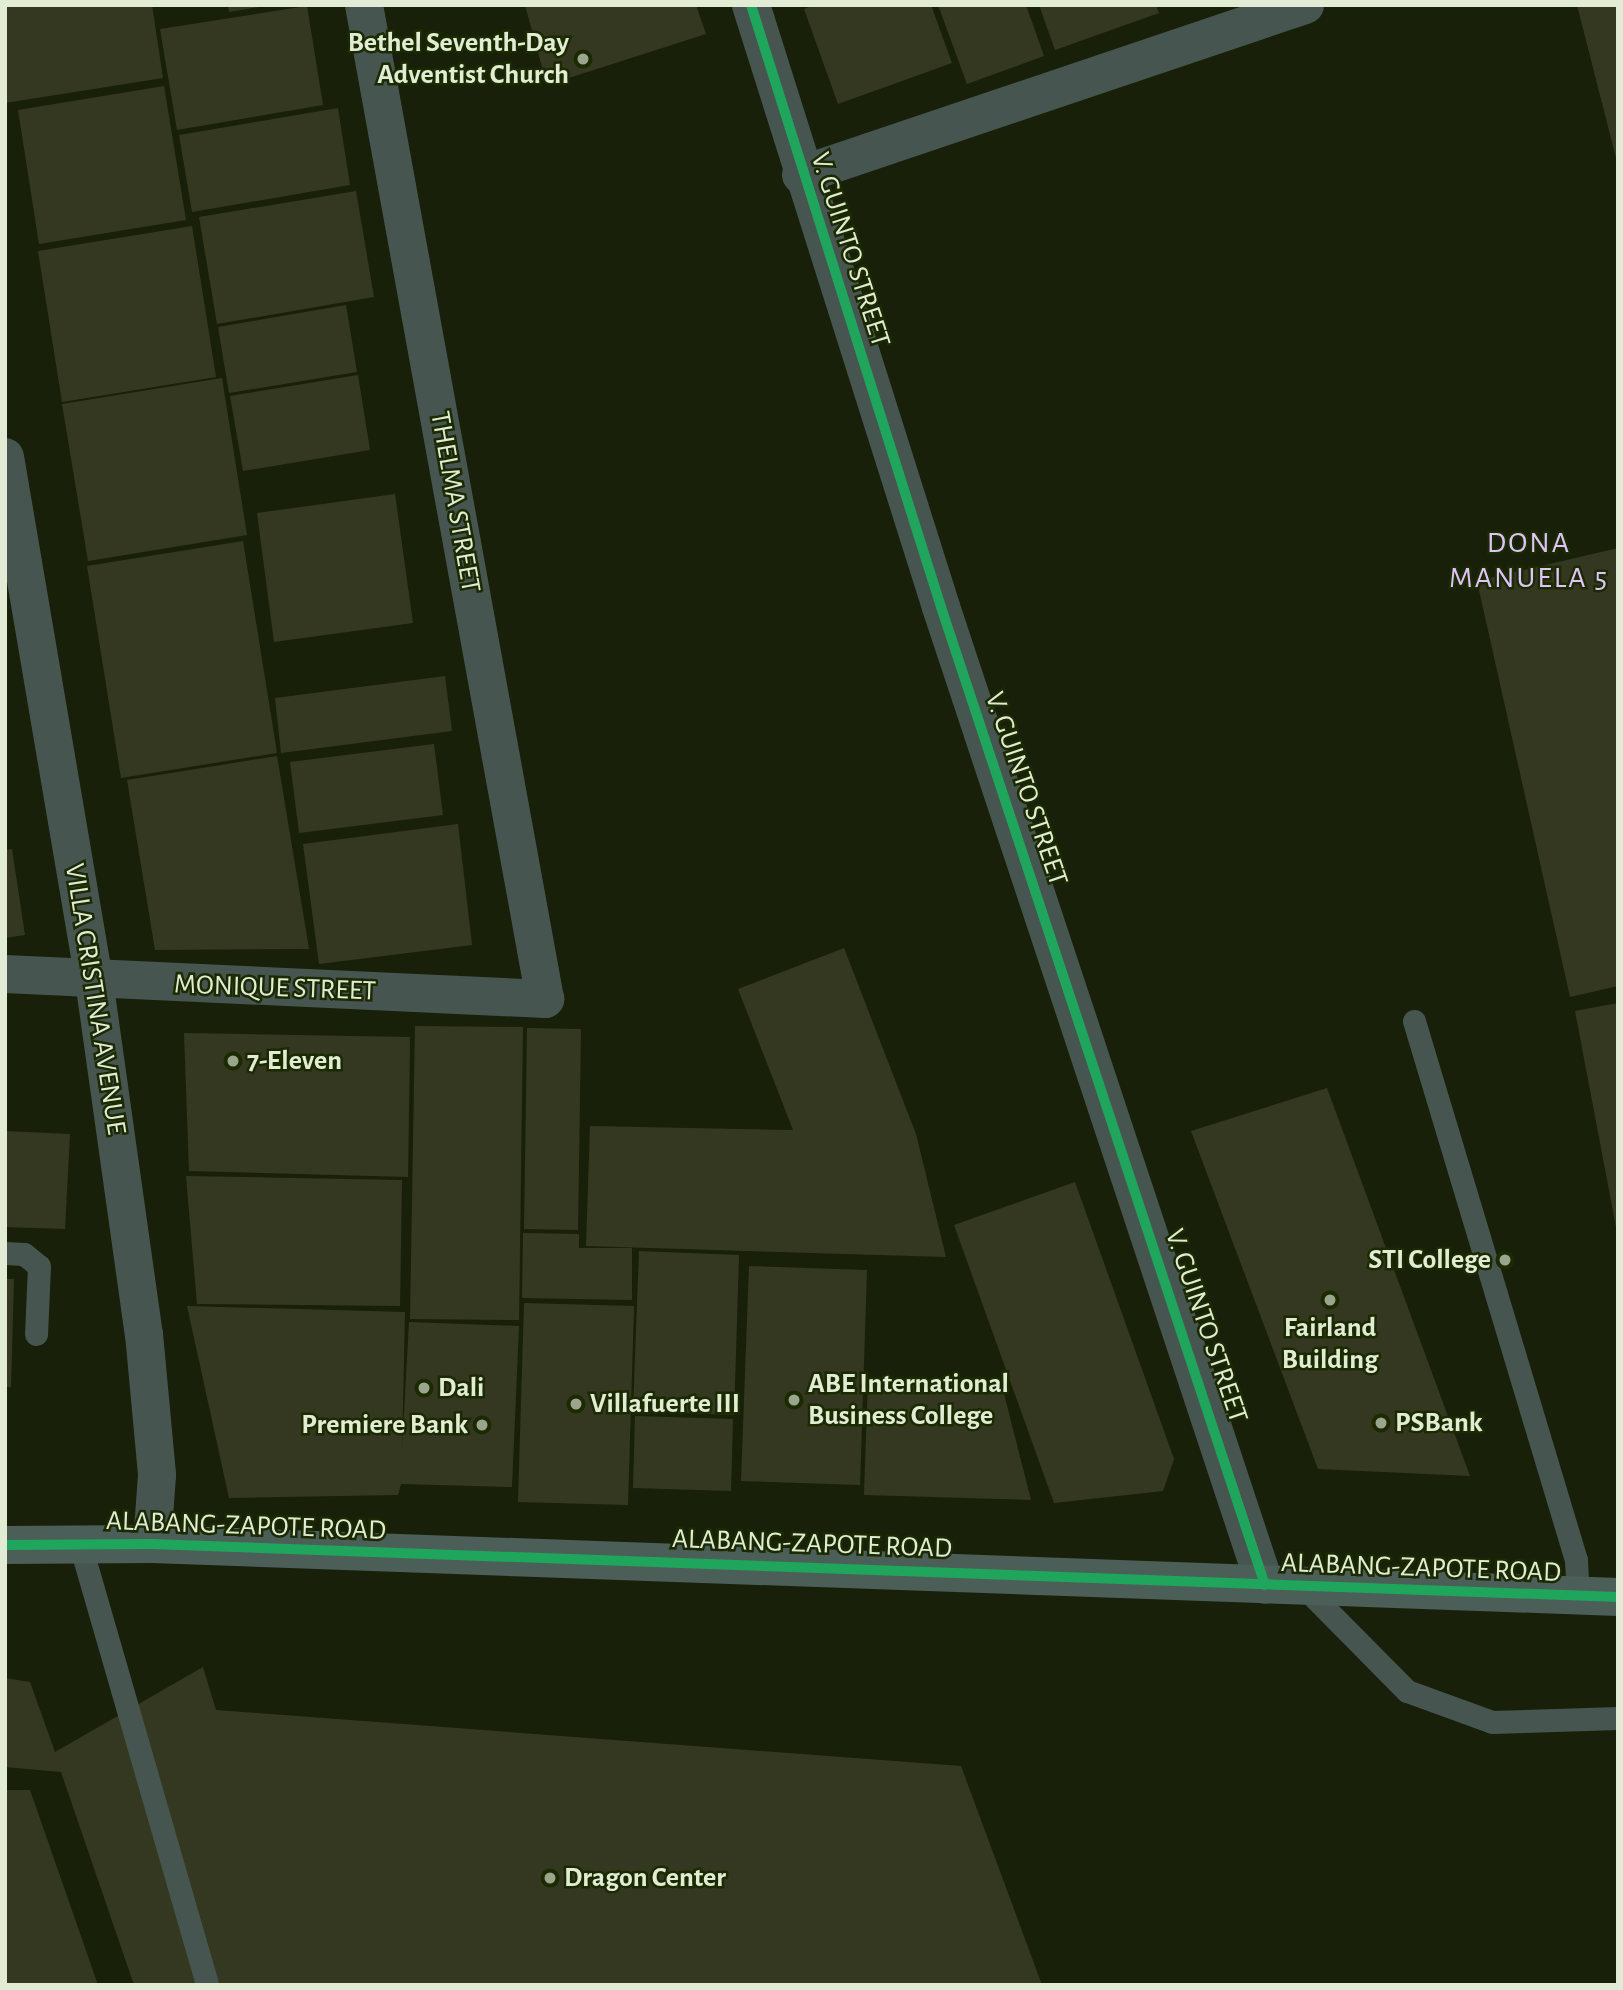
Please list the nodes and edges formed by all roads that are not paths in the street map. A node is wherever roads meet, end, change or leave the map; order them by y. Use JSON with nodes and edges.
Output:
{"nodes":[{"id":1,"x":364,"y":5,"type":"edge"},
{"id":2,"x":751,"y":5,"type":"edge"},
{"id":3,"x":1305,"y":5,"type":"edge"},
{"id":4,"x":801,"y":175,"type":"junction"},
{"id":5,"x":5,"y":457,"type":"edge"},
{"id":6,"x":5,"y":974,"type":"edge"},
{"id":7,"x":94,"y":980,"type":"junction"},
{"id":8,"x":545,"y":999,"type":"joint"},
{"id":9,"x":1415,"y":1021,"type":"dead end"},
{"id":10,"x":5,"y":1253,"type":"edge"},
{"id":11,"x":36,"y":1334,"type":"dead end"},
{"id":12,"x":80,"y":1544,"type":"junction"},
{"id":13,"x":152,"y":1544,"type":"junction"},
{"id":14,"x":5,"y":1545,"type":"edge"},
{"id":15,"x":1265,"y":1585,"type":"junction"},
{"id":16,"x":1305,"y":1588,"type":"junction"},
{"id":17,"x":1578,"y":1596,"type":"junction"},
{"id":18,"x":1618,"y":1597,"type":"edge"},
{"id":19,"x":1618,"y":1718,"type":"edge"},
{"id":20,"x":207,"y":1985,"type":"edge"}],
"edges":[{"from":1,"to":8,"type":"street","name":"THELMA STREET"},
{"from":2,"to":4,"type":"street","name":"V. GUINTO STREET"},
{"from":3,"to":4,"type":"street"},
{"from":4,"to":15,"type":"street","name":"V. GUINTO STREET"},
{"from":5,"to":7,"type":"street","name":"VILLA CRISTINA AVENUE"},
{"from":6,"to":7,"type":"street","name":"MONIQUE STREET"},
{"from":7,"to":8,"type":"street","name":"MONIQUE STREET"},
{"from":7,"to":13,"type":"street","name":"VILLA CRISTINA AVENUE"},
{"from":9,"to":17,"type":"lane"},
{"from":10,"to":11,"type":"lane"},
{"from":12,"to":13,"type":"highway","name":"ALABANG-ZAPOTE ROAD"},
{"from":12,"to":14,"type":"highway","name":"ALABANG-ZAPOTE ROAD"},
{"from":12,"to":20,"type":"lane"},
{"from":13,"to":15,"type":"highway","name":"ALABANG-ZAPOTE ROAD"},
{"from":15,"to":16,"type":"highway","name":"ALABANG-ZAPOTE ROAD"},
{"from":16,"to":17,"type":"highway","name":"ALABANG-ZAPOTE ROAD"},
{"from":16,"to":19,"type":"lane"},
{"from":17,"to":18,"type":"highway","name":"ALABANG-ZAPOTE ROAD"}]}
